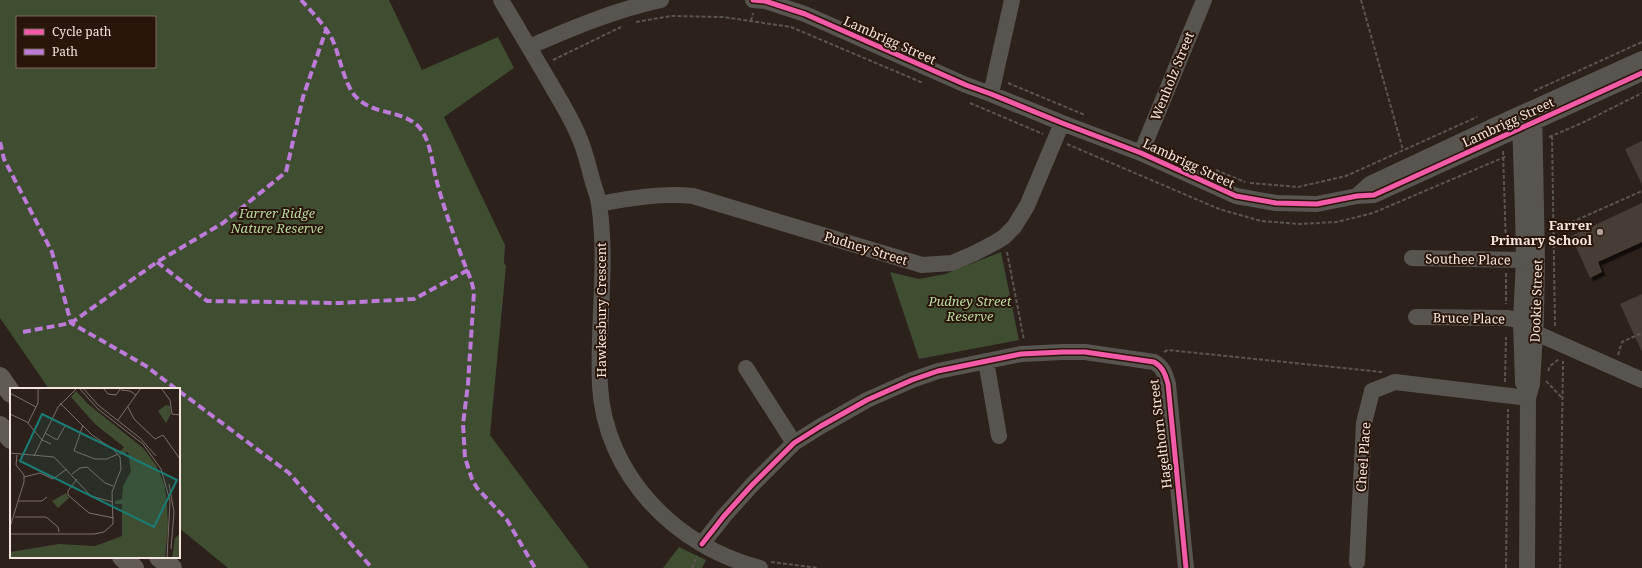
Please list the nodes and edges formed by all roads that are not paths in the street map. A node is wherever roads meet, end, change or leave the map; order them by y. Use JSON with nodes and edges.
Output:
{"nodes":[{"id":1,"x":500,"y":0,"type":"edge"},
{"id":2,"x":661,"y":0,"type":"edge"},
{"id":3,"x":753,"y":0,"type":"edge"},
{"id":4,"x":1012,"y":0,"type":"edge"},
{"id":5,"x":1204,"y":0,"type":"edge"},
{"id":6,"x":529,"y":47,"type":"junction"},
{"id":7,"x":1642,"y":59,"type":"edge"},
{"id":8,"x":1642,"y":73,"type":"edge"},
{"id":9,"x":991,"y":94,"type":"junction"},
{"id":10,"x":1535,"y":115,"type":"junction"},
{"id":11,"x":1520,"y":122,"type":"junction"},
{"id":12,"x":1068,"y":125,"type":"junction"},
{"id":13,"x":1141,"y":152,"type":"junction"},
{"id":14,"x":1357,"y":196,"type":"junction"},
{"id":15,"x":599,"y":204,"type":"junction"},
{"id":16,"x":1412,"y":258,"type":"dead end"},
{"id":17,"x":1524,"y":260,"type":"junction"},
{"id":18,"x":1416,"y":317,"type":"dead end"},
{"id":19,"x":1514,"y":319,"type":"junction"},
{"id":20,"x":1536,"y":333,"type":"junction"},
{"id":21,"x":986,"y":360,"type":"junction"},
{"id":22,"x":746,"y":368,"type":"dead end"},
{"id":23,"x":0,"y":377,"type":"edge"},
{"id":24,"x":1642,"y":380,"type":"edge"},
{"id":25,"x":10,"y":392,"type":"edge"},
{"id":26,"x":1528,"y":398,"type":"junction"},
{"id":27,"x":0,"y":426,"type":"edge"},
{"id":28,"x":999,"y":436,"type":"dead end"},
{"id":29,"x":10,"y":438,"type":"edge"},
{"id":30,"x":794,"y":443,"type":"junction"},
{"id":31,"x":702,"y":544,"type":"junction"},
{"id":32,"x":123,"y":558,"type":"edge"},
{"id":33,"x":160,"y":558,"type":"edge"},
{"id":34,"x":1357,"y":562,"type":"dead end"},
{"id":35,"x":762,"y":564,"type":"edge"},
{"id":36,"x":134,"y":568,"type":"edge"},
{"id":37,"x":172,"y":568,"type":"edge"},
{"id":38,"x":1186,"y":568,"type":"edge"},
{"id":39,"x":1527,"y":568,"type":"edge"}],
"edges":[{"from":1,"to":6,"type":"street","name":"Hawkesbury Crescent"},
{"from":2,"to":6,"type":"street"},
{"from":3,"to":9,"type":"street","name":"Lambrigg Street"},
{"from":4,"to":9,"type":"street"},
{"from":5,"to":13,"type":"street","name":"Wenholz Street"},
{"from":6,"to":15,"type":"street","name":"Hawkesbury Crescent"},
{"from":7,"to":10,"type":"street","name":"Lambrigg Street"},
{"from":8,"to":10,"type":"street","name":"Lambrigg Street"},
{"from":9,"to":12,"type":"street","name":"Lambrigg Street"},
{"from":10,"to":11,"type":"street","name":"Lambrigg Street"},
{"from":10,"to":20,"type":"street","name":"Dookie Street"},
{"from":11,"to":14,"type":"street","name":"Lambrigg Street"},
{"from":11,"to":14,"type":"street","name":"Lambrigg Street"},
{"from":11,"to":17,"type":"street","name":"Dookie Street"},
{"from":12,"to":13,"type":"street","name":"Lambrigg Street"},
{"from":12,"to":15,"type":"street","name":"Pudney Street"},
{"from":13,"to":14,"type":"street","name":"Lambrigg Street"},
{"from":15,"to":31,"type":"street","name":"Hawkesbury Crescent"},
{"from":16,"to":17,"type":"street","name":"Southee Place"},
{"from":17,"to":19,"type":"street","name":"Dookie Street"},
{"from":18,"to":19,"type":"street","name":"Bruce Place"},
{"from":19,"to":20,"type":"street"},
{"from":19,"to":26,"type":"street","name":"Dookie Street"},
{"from":20,"to":24,"type":"street"},
{"from":20,"to":26,"type":"street","name":"Dookie Street"},
{"from":21,"to":28,"type":"street"},
{"from":21,"to":30,"type":"street","name":"Hagelthorn Street"},
{"from":21,"to":38,"type":"street","name":"Hagelthorn Street"},
{"from":22,"to":30,"type":"street"},
{"from":23,"to":25,"type":"main road"},
{"from":26,"to":34,"type":"street","name":"Cheel Place"},
{"from":26,"to":39,"type":"street","name":"Dookie Street"},
{"from":27,"to":29,"type":"main road"},
{"from":30,"to":31,"type":"street","name":"Hagelthorn Street"},
{"from":31,"to":35,"type":"street","name":"Hawkesbury Crescent"},
{"from":32,"to":36,"type":"main road"},
{"from":33,"to":37,"type":"main road"}]}
